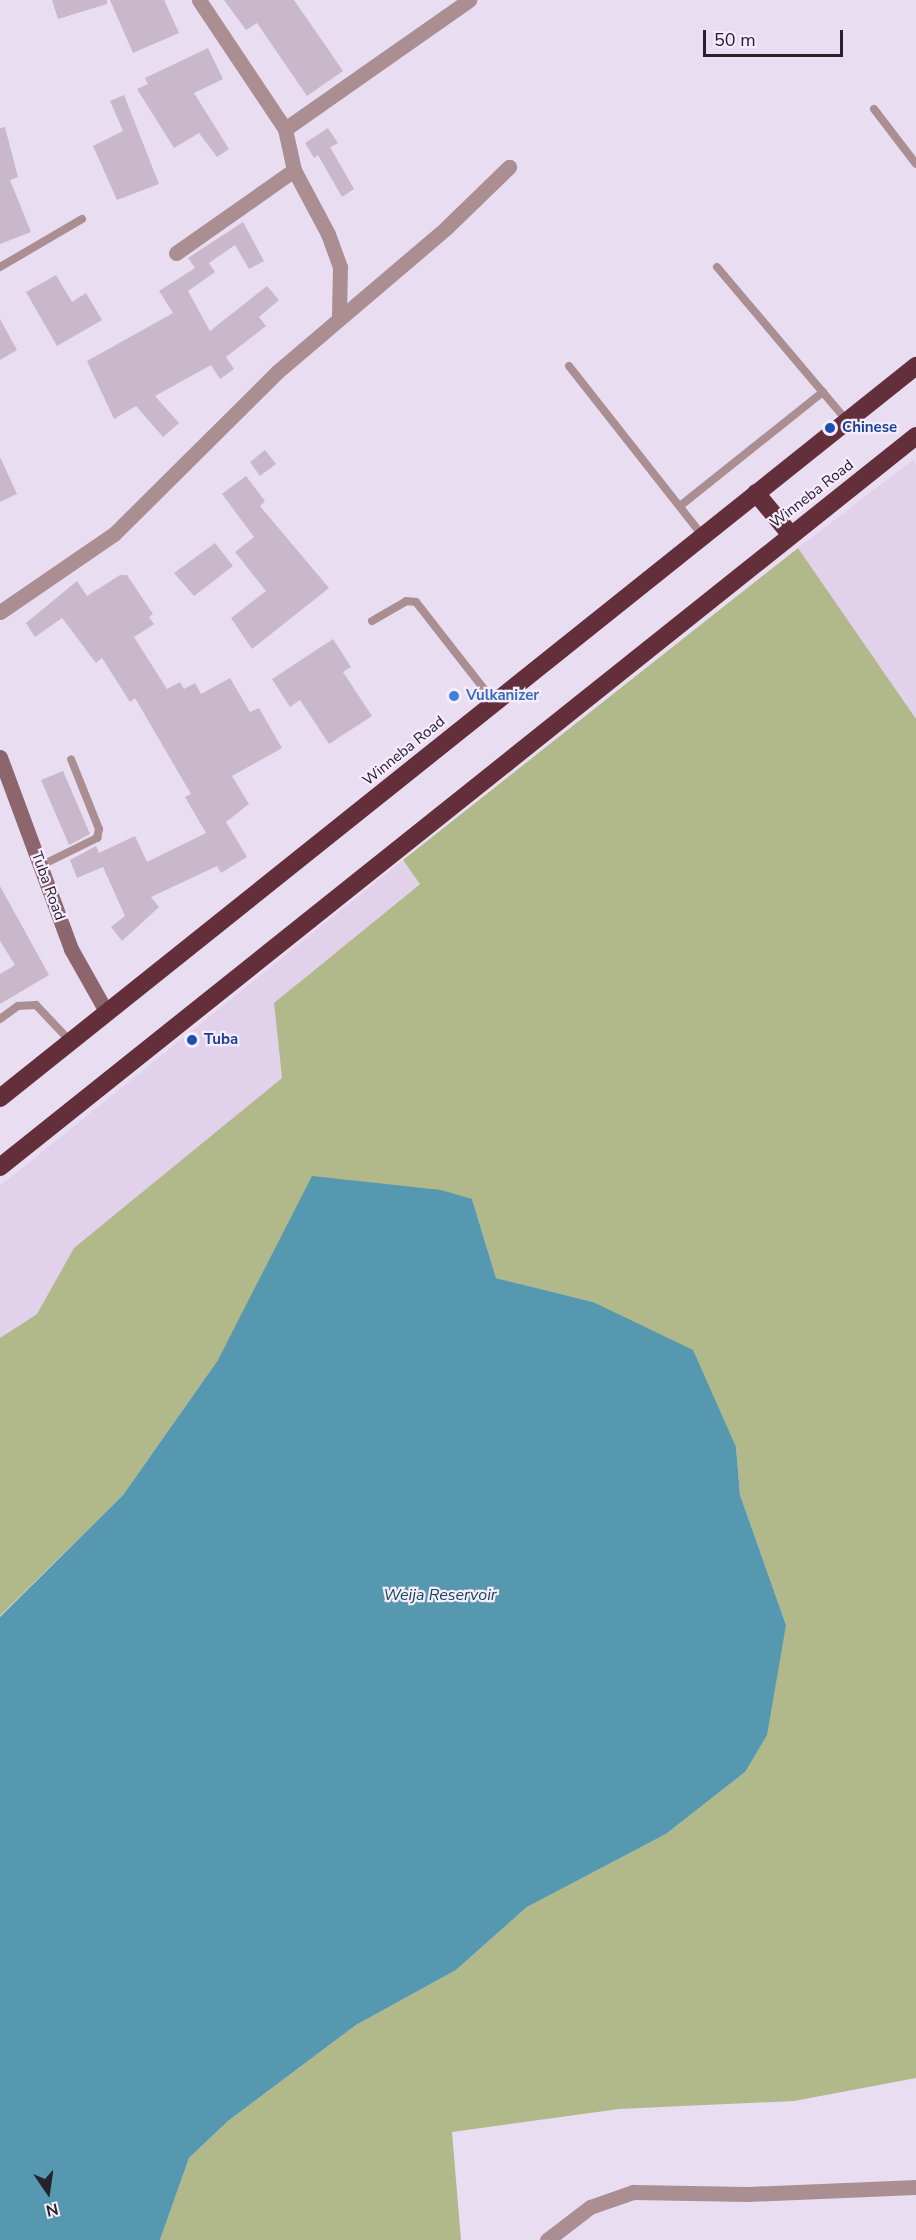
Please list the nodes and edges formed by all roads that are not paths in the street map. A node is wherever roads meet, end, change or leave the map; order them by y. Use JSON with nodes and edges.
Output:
{"nodes":[{"id":1,"x":199,"y":0,"type":"edge"},
{"id":2,"x":469,"y":0,"type":"edge"},
{"id":3,"x":874,"y":109,"type":"dead end"},
{"id":4,"x":285,"y":129,"type":"junction"},
{"id":5,"x":916,"y":164,"type":"edge"},
{"id":6,"x":509,"y":167,"type":"dead end"},
{"id":7,"x":294,"y":170,"type":"junction"},
{"id":8,"x":82,"y":219,"type":"dead end"},
{"id":9,"x":176,"y":253,"type":"dead end"},
{"id":10,"x":0,"y":267,"type":"edge"},
{"id":11,"x":717,"y":267,"type":"dead end"},
{"id":12,"x":339,"y":315,"type":"junction"},
{"id":13,"x":569,"y":366,"type":"dead end"},
{"id":14,"x":916,"y":366,"type":"edge"},
{"id":15,"x":823,"y":392,"type":"junction"},
{"id":16,"x":847,"y":421,"type":"junction"},
{"id":17,"x":915,"y":440,"type":"edge"},
{"id":18,"x":756,"y":493,"type":"junction"},
{"id":19,"x":680,"y":507,"type":"junction"},
{"id":20,"x":790,"y":534,"type":"junction"},
{"id":21,"x":703,"y":536,"type":"junction"},
{"id":22,"x":0,"y":612,"type":"edge"},
{"id":23,"x":372,"y":621,"type":"dead end"},
{"id":24,"x":494,"y":702,"type":"junction"},
{"id":25,"x":0,"y":757,"type":"edge"},
{"id":26,"x":71,"y":759,"type":"dead end"},
{"id":27,"x":40,"y":866,"type":"junction"},
{"id":28,"x":106,"y":1011,"type":"junction"},
{"id":29,"x":0,"y":1019,"type":"edge"},
{"id":30,"x":70,"y":1041,"type":"junction"},
{"id":31,"x":0,"y":1098,"type":"edge"},
{"id":32,"x":0,"y":1167,"type":"edge"},
{"id":33,"x":916,"y":2187,"type":"edge"},
{"id":34,"x":547,"y":2240,"type":"edge"}],
"edges":[{"from":1,"to":4,"type":"street"},
{"from":2,"to":4,"type":"street"},
{"from":3,"to":5,"type":"lane"},
{"from":4,"to":7,"type":"street"},
{"from":6,"to":12,"type":"street"},
{"from":7,"to":9,"type":"street"},
{"from":7,"to":12,"type":"street"},
{"from":8,"to":10,"type":"lane"},
{"from":11,"to":15,"type":"lane"},
{"from":12,"to":22,"type":"street"},
{"from":13,"to":19,"type":"lane"},
{"from":14,"to":16,"type":"highway","name":"Winneba Road"},
{"from":15,"to":16,"type":"lane"},
{"from":15,"to":19,"type":"lane"},
{"from":16,"to":18,"type":"highway","name":"Winneba Road"},
{"from":17,"to":20,"type":"highway","name":"Winneba Road"},
{"from":18,"to":20,"type":"highway"},
{"from":18,"to":21,"type":"highway","name":"Winneba Road"},
{"from":19,"to":21,"type":"lane"},
{"from":20,"to":32,"type":"highway","name":"Winneba Road"},
{"from":21,"to":24,"type":"highway","name":"Winneba Road"},
{"from":23,"to":24,"type":"lane"},
{"from":24,"to":28,"type":"highway","name":"Winneba Road"},
{"from":25,"to":27,"type":"street","name":"Tuba Road"},
{"from":26,"to":27,"type":"lane"},
{"from":27,"to":28,"type":"street","name":"Tuba Road"},
{"from":28,"to":30,"type":"highway","name":"Winneba Road"},
{"from":29,"to":30,"type":"lane"},
{"from":30,"to":31,"type":"highway","name":"Winneba Road"},
{"from":33,"to":34,"type":"street"}]}
